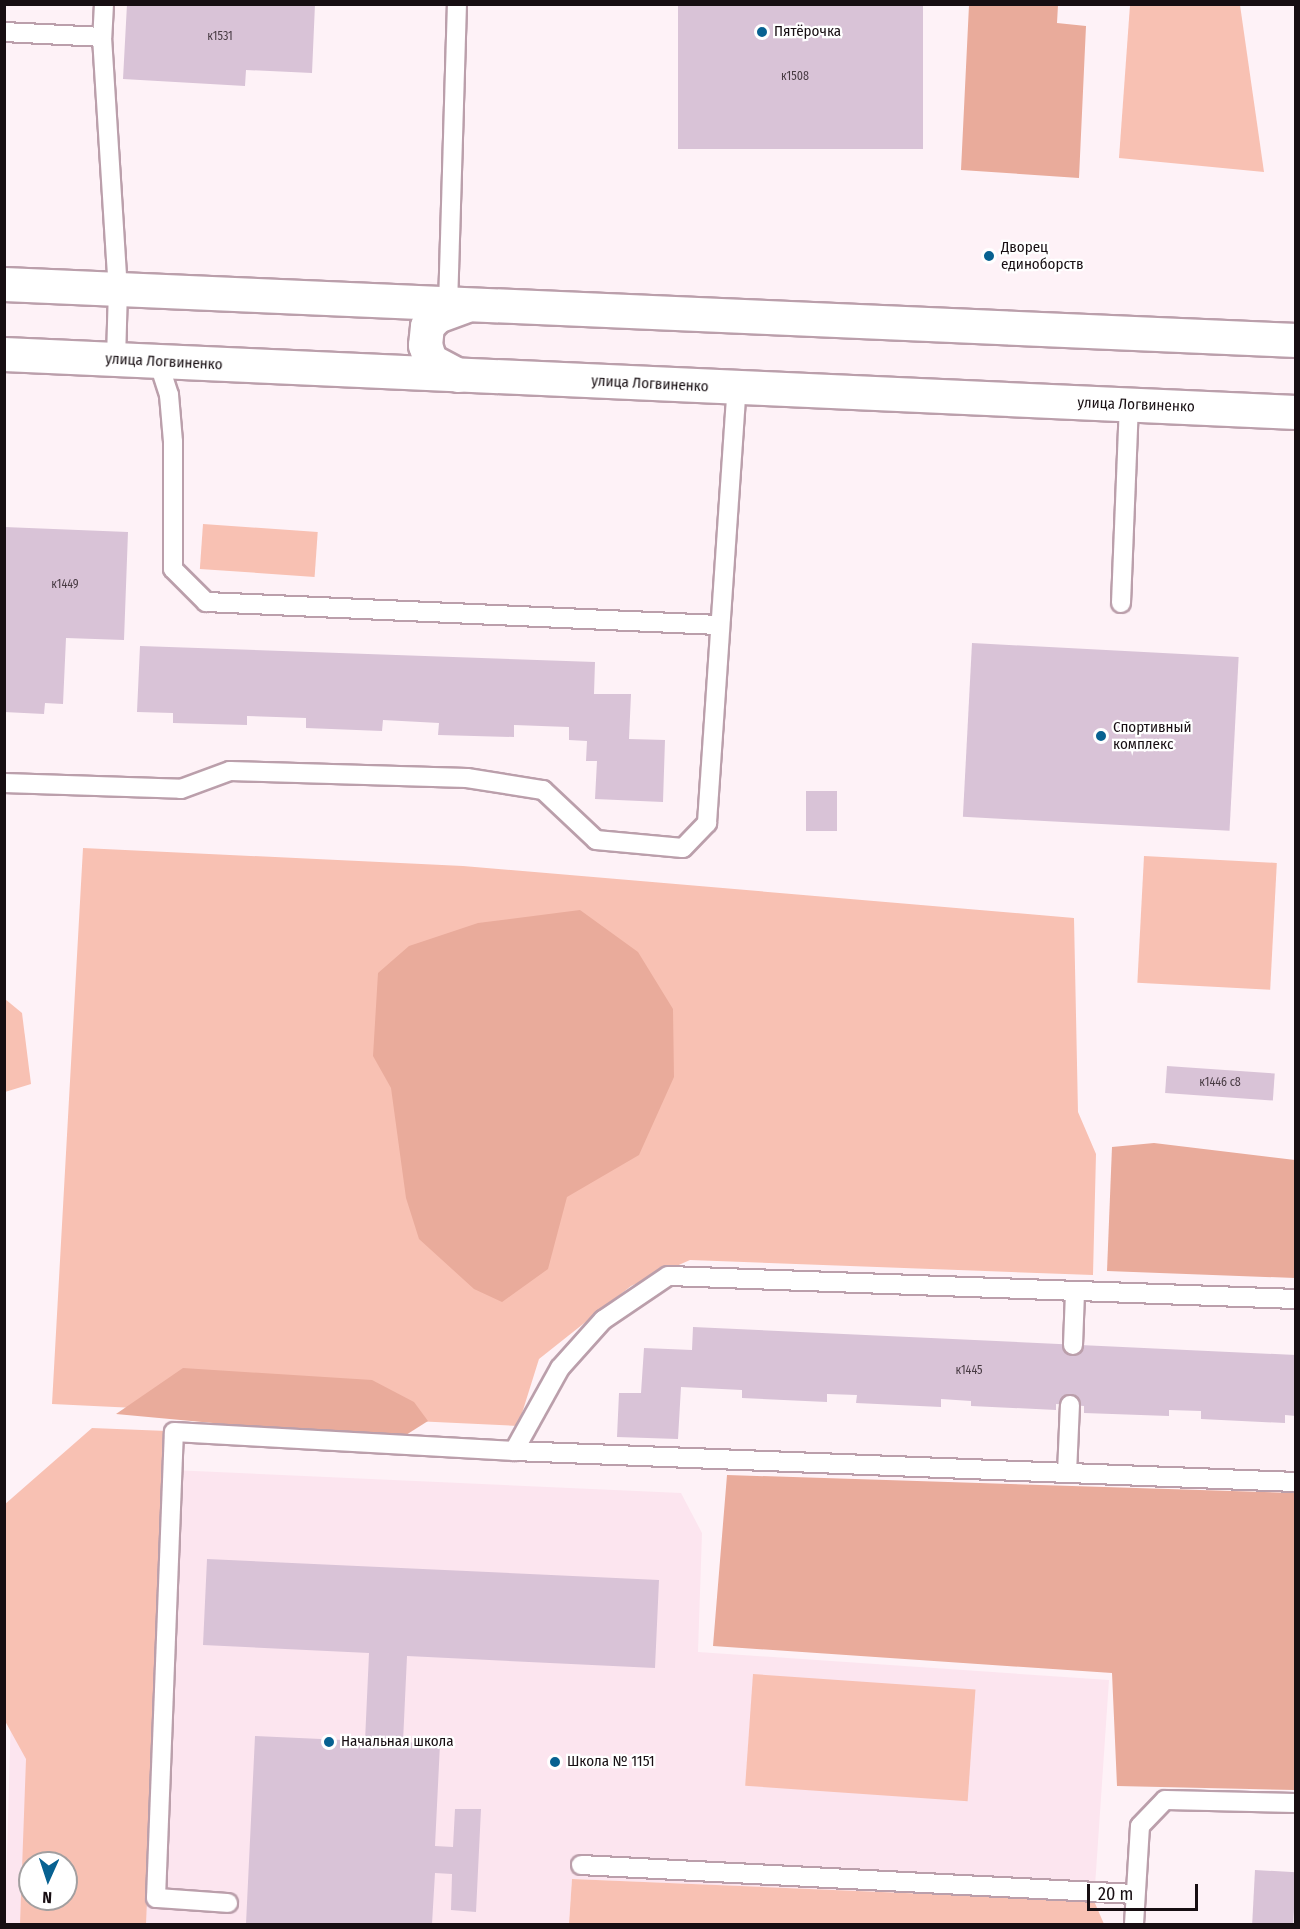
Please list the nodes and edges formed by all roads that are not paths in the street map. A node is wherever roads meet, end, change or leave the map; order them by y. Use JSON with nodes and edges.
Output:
{"nodes":[{"id":1,"x":104,"y":4,"type":"edge"},
{"id":2,"x":457,"y":4,"type":"edge"},
{"id":3,"x":4,"y":32,"type":"edge"},
{"id":4,"x":102,"y":38,"type":"junction"},
{"id":5,"x":4,"y":284,"type":"edge"},
{"id":6,"x":118,"y":288,"type":"junction"},
{"id":7,"x":456,"y":306,"type":"junction"},
{"id":8,"x":1296,"y":340,"type":"edge"},
{"id":9,"x":4,"y":354,"type":"edge"},
{"id":10,"x":116,"y":360,"type":"junction"},
{"id":11,"x":158,"y":362,"type":"junction"},
{"id":12,"x":458,"y":375,"type":"junction"},
{"id":13,"x":737,"y":388,"type":"junction"},
{"id":14,"x":1129,"y":404,"type":"junction"},
{"id":15,"x":1296,"y":412,"type":"edge"},
{"id":16,"x":1121,"y":603,"type":"dead end"},
{"id":17,"x":718,"y":625,"type":"junction"},
{"id":18,"x":4,"y":783,"type":"edge"},
{"id":19,"x":1075,"y":1292,"type":"junction"},
{"id":20,"x":1296,"y":1299,"type":"edge"},
{"id":21,"x":1073,"y":1345,"type":"dead end"},
{"id":22,"x":1070,"y":1405,"type":"dead end"},
{"id":23,"x":514,"y":1451,"type":"junction"},
{"id":24,"x":1067,"y":1473,"type":"junction"},
{"id":25,"x":1296,"y":1482,"type":"edge"},
{"id":26,"x":1296,"y":1803,"type":"edge"},
{"id":27,"x":581,"y":1865,"type":"dead end"},
{"id":28,"x":1135,"y":1894,"type":"junction"},
{"id":29,"x":228,"y":1903,"type":"dead end"},
{"id":30,"x":1134,"y":1924,"type":"edge"}],
"edges":[{"from":1,"to":4,"type":"lane"},
{"from":2,"to":7,"type":"lane"},
{"from":3,"to":4,"type":"lane"},
{"from":4,"to":6,"type":"lane"},
{"from":5,"to":6,"type":"main road"},
{"from":6,"to":7,"type":"main road"},
{"from":6,"to":10,"type":"lane"},
{"from":7,"to":8,"type":"main road"},
{"from":7,"to":12,"type":"main road"},
{"from":9,"to":10,"type":"main road","name":"улица Логвиненко"},
{"from":10,"to":11,"type":"main road","name":"улица Логвиненко"},
{"from":11,"to":12,"type":"main road","name":"улица Логвиненко"},
{"from":11,"to":17,"type":"lane"},
{"from":12,"to":13,"type":"main road","name":"улица Логвиненко"},
{"from":13,"to":14,"type":"main road","name":"улица Логвиненко"},
{"from":13,"to":17,"type":"lane"},
{"from":14,"to":15,"type":"main road","name":"улица Логвиненко"},
{"from":14,"to":16,"type":"lane"},
{"from":17,"to":18,"type":"lane"},
{"from":19,"to":20,"type":"lane"},
{"from":19,"to":21,"type":"lane"},
{"from":19,"to":23,"type":"lane"},
{"from":22,"to":24,"type":"lane"},
{"from":23,"to":24,"type":"lane"},
{"from":23,"to":29,"type":"lane"},
{"from":24,"to":25,"type":"lane"},
{"from":26,"to":28,"type":"lane"},
{"from":27,"to":28,"type":"lane"},
{"from":28,"to":30,"type":"lane"}]}
